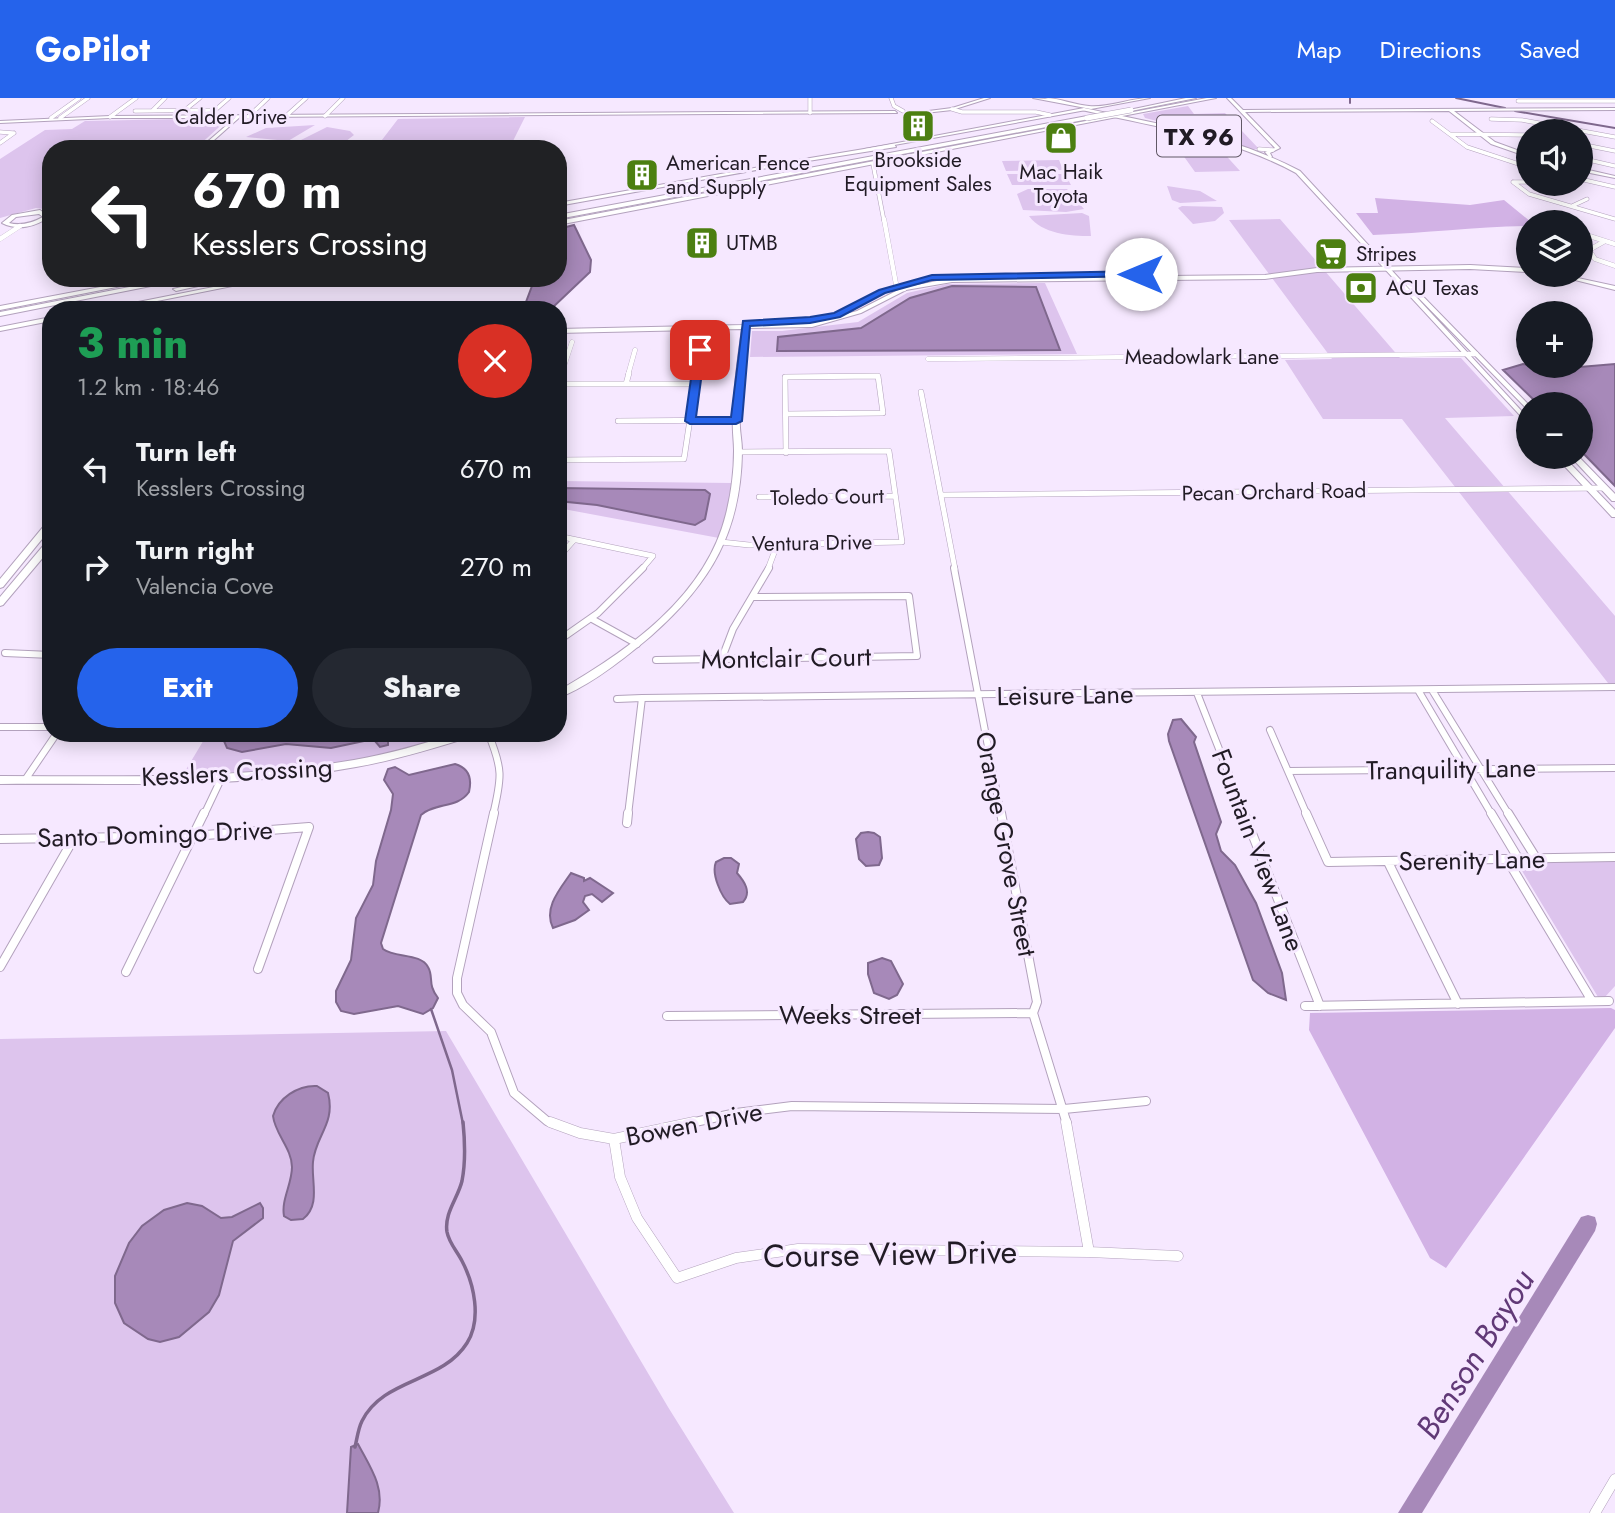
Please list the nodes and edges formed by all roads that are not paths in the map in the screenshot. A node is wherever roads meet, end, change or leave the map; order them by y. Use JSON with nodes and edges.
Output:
{"nodes":[{"id":1,"x":79,"y":98,"type":"edge"},
{"id":2,"x":88,"y":98,"type":"edge"},
{"id":3,"x":136,"y":98,"type":"edge"},
{"id":4,"x":165,"y":98,"type":"edge"},
{"id":5,"x":200,"y":98,"type":"edge"},
{"id":6,"x":229,"y":98,"type":"edge"},
{"id":7,"x":268,"y":98,"type":"edge"},
{"id":8,"x":306,"y":98,"type":"edge"},
{"id":9,"x":342,"y":98,"type":"edge"},
{"id":10,"x":810,"y":98,"type":"edge"},
{"id":11,"x":891,"y":98,"type":"edge"},
{"id":12,"x":988,"y":98,"type":"edge"},
{"id":13,"x":1035,"y":98,"type":"edge"},
{"id":14,"x":1047,"y":98,"type":"edge"},
{"id":15,"x":1147,"y":98,"type":"edge"},
{"id":16,"x":1172,"y":98,"type":"edge"},
{"id":17,"x":1194,"y":98,"type":"edge"},
{"id":18,"x":1214,"y":98,"type":"edge"},
{"id":19,"x":1228,"y":98,"type":"edge"},
{"id":20,"x":1236,"y":98,"type":"edge"},
{"id":21,"x":1513,"y":98,"type":"edge"},
{"id":22,"x":1553,"y":98,"type":"edge"},
{"id":23,"x":1593,"y":98,"type":"edge"},
{"id":24,"x":1518,"y":101,"type":"junction"},
{"id":25,"x":1558,"y":101,"type":"junction"},
{"id":26,"x":1598,"y":101,"type":"junction"},
{"id":27,"x":1615,"y":101,"type":"edge"},
{"id":28,"x":1114,"y":103,"type":"junction"},
{"id":29,"x":1091,"y":108,"type":"junction"},
{"id":30,"x":952,"y":109,"type":"junction"},
{"id":31,"x":1084,"y":109,"type":"junction"},
{"id":32,"x":1530,"y":109,"type":"junction"},
{"id":33,"x":1615,"y":109,"type":"edge"},
{"id":34,"x":156,"y":110,"type":"junction"},
{"id":35,"x":185,"y":110,"type":"junction"},
{"id":36,"x":215,"y":110,"type":"junction"},
{"id":37,"x":1446,"y":110,"type":"junction"},
{"id":38,"x":135,"y":111,"type":"dead end"},
{"id":39,"x":896,"y":111,"type":"junction"},
{"id":40,"x":1242,"y":111,"type":"junction"},
{"id":41,"x":1249,"y":111,"type":"junction"},
{"id":42,"x":810,"y":113,"type":"junction"},
{"id":43,"x":1075,"y":113,"type":"junction"},
{"id":44,"x":1139,"y":114,"type":"junction"},
{"id":45,"x":1050,"y":115,"type":"junction"},
{"id":46,"x":286,"y":116,"type":"junction"},
{"id":47,"x":325,"y":116,"type":"junction"},
{"id":48,"x":1127,"y":116,"type":"junction"},
{"id":49,"x":110,"y":117,"type":"junction"},
{"id":50,"x":208,"y":117,"type":"junction"},
{"id":51,"x":238,"y":117,"type":"junction"},
{"id":52,"x":247,"y":117,"type":"junction"},
{"id":53,"x":1119,"y":117,"type":"junction"},
{"id":54,"x":51,"y":118,"type":"junction"},
{"id":55,"x":60,"y":118,"type":"junction"},
{"id":56,"x":1491,"y":119,"type":"dead end"},
{"id":57,"x":1146,"y":120,"type":"junction"},
{"id":58,"x":1098,"y":121,"type":"junction"},
{"id":59,"x":1432,"y":121,"type":"dead end"},
{"id":60,"x":1516,"y":121,"type":"edge"},
{"id":61,"x":0,"y":122,"type":"edge"},
{"id":62,"x":1025,"y":125,"type":"junction"},
{"id":63,"x":1259,"y":125,"type":"junction"},
{"id":64,"x":0,"y":132,"type":"edge"},
{"id":65,"x":1593,"y":132,"type":"edge"},
{"id":66,"x":1449,"y":134,"type":"junction"},
{"id":67,"x":1480,"y":134,"type":"junction"},
{"id":68,"x":996,"y":135,"type":"junction"},
{"id":69,"x":1516,"y":135,"type":"edge"},
{"id":70,"x":1615,"y":136,"type":"edge"},
{"id":71,"x":211,"y":140,"type":"edge"},
{"id":72,"x":0,"y":143,"type":"edge"},
{"id":73,"x":1593,"y":147,"type":"edge"},
{"id":74,"x":1615,"y":151,"type":"edge"},
{"id":75,"x":1516,"y":152,"type":"edge"},
{"id":76,"x":1271,"y":154,"type":"junction"},
{"id":77,"x":1501,"y":160,"type":"junction"},
{"id":78,"x":1593,"y":161,"type":"edge"},
{"id":79,"x":783,"y":163,"type":"junction"},
{"id":80,"x":1491,"y":163,"type":"dead end"},
{"id":81,"x":873,"y":164,"type":"junction"},
{"id":82,"x":1516,"y":164,"type":"edge"},
{"id":83,"x":1615,"y":166,"type":"edge"},
{"id":84,"x":1593,"y":172,"type":"edge"},
{"id":85,"x":822,"y":173,"type":"junction"},
{"id":86,"x":1615,"y":177,"type":"edge"},
{"id":87,"x":1593,"y":182,"type":"edge"},
{"id":88,"x":1615,"y":187,"type":"edge"},
{"id":89,"x":1536,"y":196,"type":"edge"},
{"id":90,"x":1587,"y":199,"type":"dead end"},
{"id":91,"x":567,"y":203,"type":"edge"},
{"id":92,"x":1572,"y":206,"type":"junction"},
{"id":93,"x":567,"y":209,"type":"edge"},
{"id":94,"x":42,"y":214,"type":"edge"},
{"id":95,"x":567,"y":215,"type":"edge"},
{"id":96,"x":42,"y":217,"type":"edge"},
{"id":97,"x":1615,"y":219,"type":"edge"},
{"id":98,"x":567,"y":221,"type":"edge"},
{"id":99,"x":5,"y":223,"type":"edge"},
{"id":100,"x":20,"y":226,"type":"junction"},
{"id":101,"x":0,"y":237,"type":"edge"},
{"id":102,"x":1593,"y":237,"type":"edge"},
{"id":103,"x":1605,"y":241,"type":"junction"},
{"id":104,"x":1615,"y":244,"type":"edge"},
{"id":105,"x":1615,"y":266,"type":"edge"},
{"id":106,"x":1390,"y":268,"type":"junction"},
{"id":107,"x":1516,"y":270,"type":"edge"},
{"id":108,"x":1593,"y":283,"type":"edge"},
{"id":109,"x":115,"y":287,"type":"edge"},
{"id":110,"x":135,"y":287,"type":"edge"},
{"id":111,"x":183,"y":287,"type":"edge"},
{"id":112,"x":222,"y":287,"type":"edge"},
{"id":113,"x":901,"y":287,"type":"junction"},
{"id":114,"x":1615,"y":288,"type":"edge"},
{"id":115,"x":0,"y":299,"type":"edge"},
{"id":116,"x":45,"y":301,"type":"edge"},
{"id":117,"x":54,"y":301,"type":"edge"},
{"id":118,"x":110,"y":301,"type":"edge"},
{"id":119,"x":148,"y":301,"type":"edge"},
{"id":120,"x":42,"y":302,"type":"edge"},
{"id":121,"x":42,"y":303,"type":"edge"},
{"id":122,"x":1,"y":310,"type":"edge"},
{"id":123,"x":42,"y":314,"type":"edge"},
{"id":124,"x":0,"y":321,"type":"edge"},
{"id":125,"x":42,"y":321,"type":"edge"},
{"id":126,"x":746,"y":325,"type":"junction"},
{"id":127,"x":0,"y":329,"type":"edge"},
{"id":128,"x":567,"y":329,"type":"edge"},
{"id":129,"x":572,"y":342,"type":"dead end"},
{"id":130,"x":635,"y":350,"type":"dead end"},
{"id":131,"x":700,"y":350,"type":"dead end"},
{"id":132,"x":1476,"y":354,"type":"junction"},
{"id":133,"x":1465,"y":355,"type":"junction"},
{"id":134,"x":567,"y":357,"type":"edge"},
{"id":135,"x":928,"y":359,"type":"dead end"},
{"id":136,"x":626,"y":384,"type":"junction"},
{"id":137,"x":695,"y":384,"type":"junction"},
{"id":138,"x":567,"y":385,"type":"edge"},
{"id":139,"x":921,"y":392,"type":"dead end"},
{"id":140,"x":1516,"y":396,"type":"edge"},
{"id":141,"x":1516,"y":409,"type":"edge"},
{"id":142,"x":786,"y":414,"type":"junction"},
{"id":143,"x":618,"y":421,"type":"dead end"},
{"id":144,"x":690,"y":421,"type":"junction"},
{"id":145,"x":736,"y":421,"type":"junction"},
{"id":146,"x":738,"y":452,"type":"junction"},
{"id":147,"x":786,"y":453,"type":"junction"},
{"id":148,"x":567,"y":460,"type":"edge"},
{"id":149,"x":1571,"y":469,"type":"edge"},
{"id":150,"x":1586,"y":469,"type":"edge"},
{"id":151,"x":1605,"y":488,"type":"junction"},
{"id":152,"x":1590,"y":489,"type":"junction"},
{"id":153,"x":943,"y":495,"type":"junction"},
{"id":154,"x":895,"y":496,"type":"junction"},
{"id":155,"x":759,"y":497,"type":"dead end"},
{"id":156,"x":1615,"y":499,"type":"edge"},
{"id":157,"x":1615,"y":515,"type":"edge"},
{"id":158,"x":42,"y":534,"type":"edge"},
{"id":159,"x":567,"y":538,"type":"edge"},
{"id":160,"x":574,"y":540,"type":"junction"},
{"id":161,"x":721,"y":542,"type":"junction"},
{"id":162,"x":777,"y":545,"type":"junction"},
{"id":163,"x":567,"y":548,"type":"edge"},
{"id":164,"x":42,"y":553,"type":"edge"},
{"id":165,"x":0,"y":585,"type":"edge"},
{"id":166,"x":752,"y":597,"type":"junction"},
{"id":167,"x":0,"y":603,"type":"edge"},
{"id":168,"x":592,"y":619,"type":"junction"},
{"id":169,"x":567,"y":634,"type":"edge"},
{"id":170,"x":637,"y":644,"type":"junction"},
{"id":171,"x":5,"y":653,"type":"dead end"},
{"id":172,"x":42,"y":655,"type":"edge"},
{"id":173,"x":722,"y":658,"type":"junction"},
{"id":174,"x":656,"y":660,"type":"dead end"},
{"id":175,"x":1615,"y":687,"type":"edge"},
{"id":176,"x":567,"y":690,"type":"edge"},
{"id":177,"x":1418,"y":690,"type":"junction"},
{"id":178,"x":1432,"y":690,"type":"junction"},
{"id":179,"x":1197,"y":693,"type":"junction"},
{"id":180,"x":978,"y":696,"type":"junction"},
{"id":181,"x":642,"y":698,"type":"junction"},
{"id":182,"x":617,"y":699,"type":"dead end"},
{"id":183,"x":0,"y":727,"type":"edge"},
{"id":184,"x":42,"y":727,"type":"edge"},
{"id":185,"x":1270,"y":730,"type":"dead end"},
{"id":186,"x":51,"y":742,"type":"edge"},
{"id":187,"x":438,"y":742,"type":"edge"},
{"id":188,"x":492,"y":742,"type":"edge"},
{"id":189,"x":1615,"y":767,"type":"edge"},
{"id":190,"x":1465,"y":768,"type":"junction"},
{"id":191,"x":1480,"y":768,"type":"junction"},
{"id":192,"x":1288,"y":771,"type":"junction"},
{"id":193,"x":222,"y":777,"type":"junction"},
{"id":194,"x":0,"y":780,"type":"edge"},
{"id":195,"x":25,"y":780,"type":"junction"},
{"id":196,"x":626,"y":823,"type":"dead end"},
{"id":197,"x":193,"y":836,"type":"junction"},
{"id":198,"x":74,"y":838,"type":"junction"},
{"id":199,"x":0,"y":839,"type":"edge"},
{"id":200,"x":1615,"y":857,"type":"edge"},
{"id":201,"x":1518,"y":858,"type":"junction"},
{"id":202,"x":1536,"y":858,"type":"junction"},
{"id":203,"x":1508,"y":861,"type":"junction"},
{"id":204,"x":1388,"y":862,"type":"junction"},
{"id":205,"x":0,"y":967,"type":"edge"},
{"id":206,"x":258,"y":969,"type":"dead end"},
{"id":207,"x":126,"y":972,"type":"dead end"},
{"id":208,"x":1592,"y":1001,"type":"junction"},
{"id":209,"x":1609,"y":1001,"type":"dead end"},
{"id":210,"x":1458,"y":1004,"type":"junction"},
{"id":211,"x":1305,"y":1006,"type":"dead end"},
{"id":212,"x":1320,"y":1006,"type":"junction"},
{"id":213,"x":1033,"y":1013,"type":"junction"},
{"id":214,"x":667,"y":1016,"type":"dead end"},
{"id":215,"x":1146,"y":1101,"type":"dead end"},
{"id":216,"x":1064,"y":1109,"type":"junction"},
{"id":217,"x":614,"y":1139,"type":"junction"},
{"id":218,"x":1088,"y":1252,"type":"junction"},
{"id":219,"x":1178,"y":1256,"type":"dead end"},
{"id":220,"x":1615,"y":1479,"type":"edge"},
{"id":221,"x":1595,"y":1513,"type":"edge"}],
"edges":[{"from":1,"to":54,"type":"street"},
{"from":2,"to":55,"type":"street"},
{"from":3,"to":49,"type":"street"},
{"from":4,"to":34,"type":"street"},
{"from":5,"to":35,"type":"street"},
{"from":6,"to":36,"type":"street"},
{"from":7,"to":52,"type":"street"},
{"from":8,"to":46,"type":"street"},
{"from":9,"to":47,"type":"street"},
{"from":10,"to":42,"type":"street"},
{"from":11,"to":39,"type":"street"},
{"from":12,"to":30,"type":"street"},
{"from":13,"to":31,"type":"street"},
{"from":14,"to":29,"type":"street"},
{"from":15,"to":28,"type":"street"},
{"from":16,"to":43,"type":"highway","bridge":true},
{"from":17,"to":68,"type":"highway","bridge":true},
{"from":18,"to":44,"type":"street"},
{"from":19,"to":40,"type":"street"},
{"from":20,"to":41,"type":"street"},
{"from":21,"to":24,"type":"street"},
{"from":22,"to":25,"type":"street"},
{"from":23,"to":26,"type":"street"},
{"from":24,"to":25,"type":"street"},
{"from":24,"to":32,"type":"street"},
{"from":25,"to":26,"type":"street"},
{"from":26,"to":27,"type":"street"},
{"from":28,"to":29,"type":"street"},
{"from":28,"to":44,"type":"street"},
{"from":29,"to":31,"type":"street"},
{"from":29,"to":48,"type":"street","number":"TX 96"},
{"from":30,"to":39,"type":"street","name":"Calder Drive"},
{"from":30,"to":45,"type":"street"},
{"from":31,"to":43,"type":"street"},
{"from":31,"to":53,"type":"street","number":"TX 96"},
{"from":32,"to":33,"type":"street"},
{"from":32,"to":37,"type":"street"},
{"from":34,"to":35,"type":"street"},
{"from":34,"to":38,"type":"street"},
{"from":35,"to":36,"type":"street"},
{"from":36,"to":50,"type":"street"},
{"from":37,"to":41,"type":"street"},
{"from":37,"to":67,"type":"street"},
{"from":39,"to":42,"type":"street","name":"Calder Drive"},
{"from":40,"to":41,"type":"street"},
{"from":40,"to":63,"type":"street"},
{"from":41,"to":63,"type":"street"},
{"from":42,"to":47,"type":"street","name":"Calder Drive"},
{"from":43,"to":45,"type":"street"},
{"from":43,"to":58,"type":"street"},
{"from":43,"to":62,"type":"highway"},
{"from":44,"to":48,"type":"street"},
{"from":44,"to":57,"type":"street"},
{"from":45,"to":79,"type":"street"},
{"from":46,"to":47,"type":"street","name":"Calder Drive"},
{"from":46,"to":52,"type":"street","name":"Calder Drive"},
{"from":48,"to":53,"type":"street"},
{"from":48,"to":57,"type":"street","number":"TX 96"},
{"from":49,"to":50,"type":"street","name":"Calder Drive"},
{"from":49,"to":55,"type":"street","name":"Calder Drive"},
{"from":50,"to":51,"type":"street","name":"Calder Drive"},
{"from":51,"to":52,"type":"street","name":"Calder Drive"},
{"from":51,"to":71,"type":"street"},
{"from":53,"to":58,"type":"street"},
{"from":53,"to":76,"type":"street","number":"TX 96"},
{"from":54,"to":55,"type":"street","name":"Calder Drive"},
{"from":54,"to":61,"type":"street","name":"Calder Drive"},
{"from":56,"to":60,"type":"street"},
{"from":57,"to":76,"type":"street","number":"TX 96"},
{"from":58,"to":81,"type":"street"},
{"from":59,"to":66,"type":"street"},
{"from":62,"to":79,"type":"highway"},
{"from":62,"to":93,"type":"highway"},
{"from":63,"to":76,"type":"street"},
{"from":64,"to":72,"type":"street"},
{"from":65,"to":70,"type":"street"},
{"from":66,"to":67,"type":"street"},
{"from":66,"to":77,"type":"street"},
{"from":67,"to":69,"type":"street"},
{"from":67,"to":75,"type":"street"},
{"from":68,"to":85,"type":"highway"},
{"from":68,"to":95,"type":"highway"},
{"from":73,"to":74,"type":"street"},
{"from":76,"to":106,"type":"street","number":"TX 96"},
{"from":77,"to":80,"type":"street"},
{"from":77,"to":82,"type":"street"},
{"from":78,"to":83,"type":"street"},
{"from":79,"to":91,"type":"street"},
{"from":81,"to":85,"type":"street"},
{"from":81,"to":113,"type":"street"},
{"from":84,"to":86,"type":"street"},
{"from":85,"to":98,"type":"street"},
{"from":87,"to":88,"type":"street"},
{"from":89,"to":92,"type":"street"},
{"from":90,"to":92,"type":"street"},
{"from":92,"to":97,"type":"street"},
{"from":94,"to":99,"type":"street"},
{"from":96,"to":100,"type":"street"},
{"from":99,"to":100,"type":"street"},
{"from":99,"to":101,"type":"street"},
{"from":100,"to":101,"type":"street"},
{"from":102,"to":103,"type":"street"},
{"from":103,"to":104,"type":"street"},
{"from":103,"to":105,"type":"street"},
{"from":106,"to":107,"type":"street"},
{"from":106,"to":113,"type":"street"},
{"from":106,"to":132,"type":"street","number":"TX 96"},
{"from":106,"to":133,"type":"street","number":"TX 96"},
{"from":108,"to":114,"type":"street"},
{"from":109,"to":116,"type":"street"},
{"from":110,"to":117,"type":"highway"},
{"from":111,"to":118,"type":"highway"},
{"from":112,"to":119,"type":"street"},
{"from":113,"to":126,"type":"street"},
{"from":115,"to":122,"type":"street"},
{"from":120,"to":122,"type":"street"},
{"from":121,"to":122,"type":"highway"},
{"from":123,"to":124,"type":"highway"},
{"from":125,"to":127,"type":"street"},
{"from":126,"to":128,"type":"street"},
{"from":126,"to":145,"type":"street"},
{"from":129,"to":134,"type":"street"},
{"from":130,"to":136,"type":"street"},
{"from":131,"to":137,"type":"street"},
{"from":132,"to":133,"type":"street","name":"Meadowlark Lane"},
{"from":132,"to":140,"type":"street","number":"TX 96"},
{"from":133,"to":135,"type":"street","name":"Meadowlark Lane"},
{"from":133,"to":141,"type":"street","number":"TX 96"},
{"from":136,"to":137,"type":"street"},
{"from":136,"to":138,"type":"street"},
{"from":137,"to":144,"type":"street"},
{"from":139,"to":153,"type":"street","name":"Orange Grove Street"},
{"from":142,"to":142,"type":"street"},
{"from":142,"to":147,"type":"street"},
{"from":143,"to":144,"type":"street"},
{"from":144,"to":145,"type":"street"},
{"from":144,"to":148,"type":"street"},
{"from":145,"to":146,"type":"street"},
{"from":146,"to":147,"type":"street"},
{"from":146,"to":161,"type":"street"},
{"from":147,"to":154,"type":"street"},
{"from":149,"to":152,"type":"street"},
{"from":150,"to":151,"type":"street"},
{"from":151,"to":152,"type":"street","name":"Pecan Orchard Road"},
{"from":151,"to":156,"type":"street"},
{"from":152,"to":153,"type":"street","name":"Pecan Orchard Road"},
{"from":152,"to":157,"type":"street"},
{"from":153,"to":180,"type":"street","name":"Orange Grove Street"},
{"from":154,"to":155,"type":"street","name":"Toledo Court"},
{"from":154,"to":162,"type":"street","name":"Ventura Drive"},
{"from":158,"to":165,"type":"street"},
{"from":159,"to":160,"type":"street"},
{"from":160,"to":163,"type":"street"},
{"from":160,"to":168,"type":"street"},
{"from":161,"to":162,"type":"street","name":"Ventura Drive"},
{"from":161,"to":170,"type":"street"},
{"from":162,"to":166,"type":"street"},
{"from":164,"to":167,"type":"street"},
{"from":166,"to":173,"type":"street"},
{"from":166,"to":173,"type":"street","name":"Montclair Court"},
{"from":168,"to":169,"type":"street"},
{"from":168,"to":170,"type":"street"},
{"from":170,"to":176,"type":"street"},
{"from":171,"to":172,"type":"street"},
{"from":173,"to":174,"type":"street","name":"Montclair Court"},
{"from":175,"to":178,"type":"street","name":"Leisure Lane"},
{"from":177,"to":178,"type":"street","name":"Leisure Lane"},
{"from":177,"to":179,"type":"street","name":"Leisure Lane"},
{"from":177,"to":190,"type":"street"},
{"from":178,"to":191,"type":"street"},
{"from":179,"to":180,"type":"street","name":"Leisure Lane"},
{"from":179,"to":212,"type":"street","name":"Fountain View Lane"},
{"from":180,"to":181,"type":"street","name":"Leisure Lane"},
{"from":180,"to":213,"type":"street","name":"Orange Grove Street"},
{"from":181,"to":182,"type":"street","name":"Leisure Lane"},
{"from":181,"to":196,"type":"street"},
{"from":183,"to":184,"type":"street"},
{"from":185,"to":192,"type":"street"},
{"from":186,"to":195,"type":"street"},
{"from":187,"to":193,"type":"street","name":"Kesslers Crossing"},
{"from":188,"to":217,"type":"street","name":"Bowen Drive"},
{"from":189,"to":191,"type":"street","name":"Tranquility Lane"},
{"from":190,"to":191,"type":"street","name":"Tranquility Lane"},
{"from":190,"to":192,"type":"street","name":"Tranquility Lane"},
{"from":190,"to":201,"type":"street"},
{"from":191,"to":202,"type":"street"},
{"from":192,"to":204,"type":"street","name":"Serenity Lane"},
{"from":193,"to":195,"type":"street","name":"Kesslers Crossing"},
{"from":193,"to":197,"type":"street"},
{"from":194,"to":195,"type":"street","name":"Kesslers Crossing"},
{"from":197,"to":198,"type":"street","name":"Santo Domingo Drive"},
{"from":197,"to":206,"type":"street","name":"Santo Domingo Drive"},
{"from":197,"to":207,"type":"street"},
{"from":198,"to":199,"type":"street","name":"Santo Domingo Drive"},
{"from":198,"to":205,"type":"street"},
{"from":200,"to":202,"type":"street","name":"Serenity Lane"},
{"from":201,"to":202,"type":"street","name":"Serenity Lane"},
{"from":201,"to":203,"type":"street","name":"Serenity Lane"},
{"from":203,"to":204,"type":"street","name":"Serenity Lane"},
{"from":203,"to":208,"type":"street"},
{"from":204,"to":210,"type":"street"},
{"from":208,"to":209,"type":"street"},
{"from":208,"to":210,"type":"street"},
{"from":210,"to":212,"type":"street"},
{"from":211,"to":212,"type":"street"},
{"from":213,"to":214,"type":"street","name":"Weeks Street"},
{"from":213,"to":216,"type":"street","name":"Orange Grove Street"},
{"from":215,"to":216,"type":"street","name":"Bowen Drive"},
{"from":216,"to":217,"type":"street","name":"Bowen Drive"},
{"from":216,"to":218,"type":"street","name":"Orange Grove Street"},
{"from":217,"to":218,"type":"street","name":"Course View Drive"},
{"from":218,"to":219,"type":"street","name":"Course View Drive"},
{"from":220,"to":221,"type":"street"}]}
